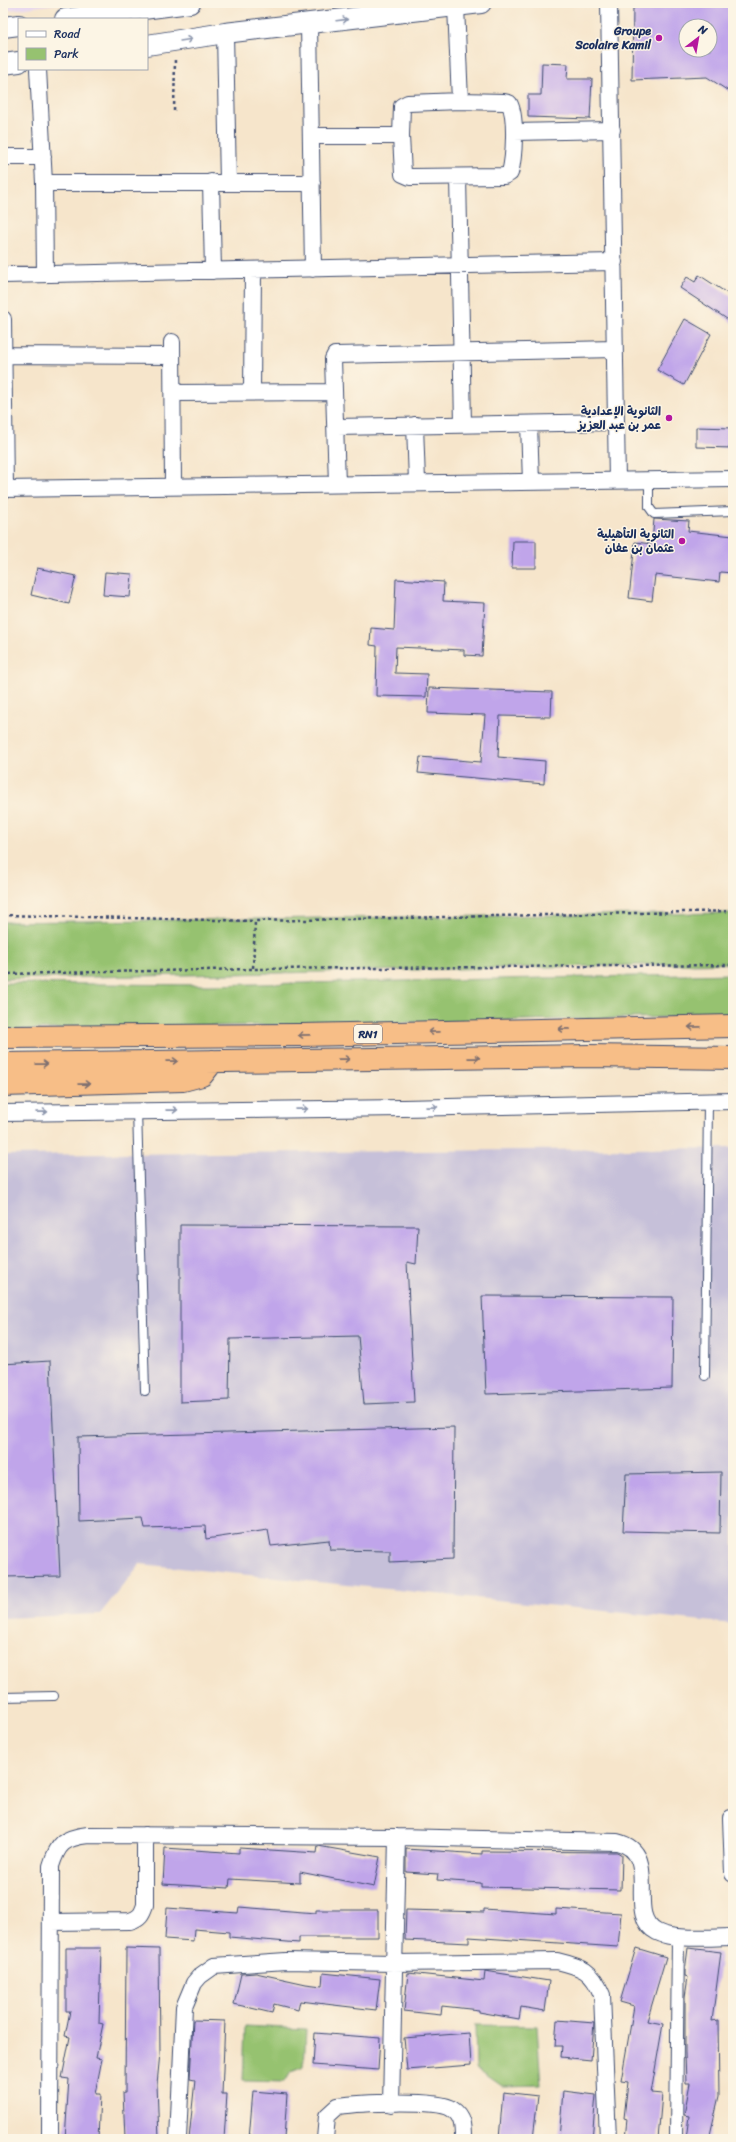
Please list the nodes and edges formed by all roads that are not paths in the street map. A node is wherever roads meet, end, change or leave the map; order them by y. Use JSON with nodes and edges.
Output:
{"nodes":[{"id":1,"x":184,"y":3,"type":"edge"},
{"id":2,"x":481,"y":3,"type":"edge"},
{"id":3,"x":610,"y":3,"type":"edge"},
{"id":4,"x":456,"y":6,"type":"junction"},
{"id":5,"x":72,"y":18,"type":"edge"},
{"id":6,"x":309,"y":24,"type":"junction"},
{"id":7,"x":18,"y":25,"type":"edge"},
{"id":8,"x":3,"y":27,"type":"edge"},
{"id":9,"x":225,"y":34,"type":"junction"},
{"id":10,"x":148,"y":45,"type":"edge"},
{"id":11,"x":18,"y":62,"type":"edge"},
{"id":12,"x":3,"y":64,"type":"edge"},
{"id":13,"x":38,"y":70,"type":"edge"},
{"id":14,"x":460,"y":102,"type":"junction"},
{"id":15,"x":612,"y":130,"type":"junction"},
{"id":16,"x":514,"y":132,"type":"junction"},
{"id":17,"x":311,"y":136,"type":"junction"},
{"id":18,"x":401,"y":136,"type":"junction"},
{"id":19,"x":3,"y":157,"type":"edge"},
{"id":20,"x":42,"y":157,"type":"junction"},
{"id":21,"x":458,"y":177,"type":"junction"},
{"id":22,"x":211,"y":182,"type":"junction"},
{"id":23,"x":228,"y":182,"type":"junction"},
{"id":24,"x":44,"y":183,"type":"junction"},
{"id":25,"x":312,"y":183,"type":"junction"},
{"id":26,"x":614,"y":262,"type":"junction"},
{"id":27,"x":460,"y":266,"type":"junction"},
{"id":28,"x":313,"y":269,"type":"junction"},
{"id":29,"x":253,"y":270,"type":"junction"},
{"id":30,"x":213,"y":271,"type":"junction"},
{"id":31,"x":45,"y":274,"type":"junction"},
{"id":32,"x":3,"y":275,"type":"edge"},
{"id":33,"x":3,"y":319,"type":"edge"},
{"id":34,"x":614,"y":349,"type":"junction"},
{"id":35,"x":462,"y":352,"type":"junction"},
{"id":36,"x":3,"y":360,"type":"edge"},
{"id":37,"x":252,"y":392,"type":"junction"},
{"id":38,"x":334,"y":392,"type":"junction"},
{"id":39,"x":173,"y":393,"type":"junction"},
{"id":40,"x":616,"y":422,"type":"junction"},
{"id":41,"x":463,"y":424,"type":"junction"},
{"id":42,"x":529,"y":424,"type":"junction"},
{"id":43,"x":415,"y":425,"type":"junction"},
{"id":44,"x":336,"y":427,"type":"junction"},
{"id":45,"x":733,"y":479,"type":"edge"},
{"id":46,"x":650,"y":480,"type":"junction"},
{"id":47,"x":617,"y":481,"type":"junction"},
{"id":48,"x":417,"y":482,"type":"junction"},
{"id":49,"x":531,"y":482,"type":"junction"},
{"id":50,"x":337,"y":484,"type":"junction"},
{"id":51,"x":173,"y":486,"type":"junction"},
{"id":52,"x":4,"y":489,"type":"edge"},
{"id":53,"x":733,"y":511,"type":"edge"},
{"id":54,"x":733,"y":1026,"type":"edge"},
{"id":55,"x":3,"y":1037,"type":"edge"},
{"id":56,"x":733,"y":1058,"type":"edge"},
{"id":57,"x":213,"y":1061,"type":"junction"},
{"id":58,"x":3,"y":1064,"type":"edge"},
{"id":59,"x":3,"y":1085,"type":"edge"},
{"id":60,"x":708,"y":1101,"type":"junction"},
{"id":61,"x":733,"y":1101,"type":"edge"},
{"id":62,"x":137,"y":1110,"type":"junction"},
{"id":63,"x":3,"y":1113,"type":"edge"},
{"id":64,"x":705,"y":1376,"type":"dead end"},
{"id":65,"x":145,"y":1391,"type":"dead end"},
{"id":66,"x":54,"y":1696,"type":"dead end"},
{"id":67,"x":3,"y":1697,"type":"edge"},
{"id":68,"x":731,"y":1818,"type":"dead end"},
{"id":69,"x":145,"y":1835,"type":"junction"},
{"id":70,"x":397,"y":1837,"type":"junction"},
{"id":71,"x":733,"y":1874,"type":"edge"},
{"id":72,"x":51,"y":1922,"type":"junction"},
{"id":73,"x":678,"y":1936,"type":"junction"},
{"id":74,"x":733,"y":1937,"type":"edge"},
{"id":75,"x":394,"y":1963,"type":"junction"},
{"id":76,"x":391,"y":2104,"type":"junction"},
{"id":77,"x":50,"y":2139,"type":"edge"},
{"id":78,"x":178,"y":2139,"type":"edge"},
{"id":79,"x":325,"y":2139,"type":"edge"},
{"id":80,"x":463,"y":2139,"type":"edge"},
{"id":81,"x":608,"y":2139,"type":"edge"},
{"id":82,"x":676,"y":2139,"type":"edge"}],
"edges":[{"from":1,"to":5,"type":"street"},
{"from":2,"to":4,"type":"street"},
{"from":3,"to":15,"type":"street"},
{"from":6,"to":4,"type":"street","one_way":true},
{"from":4,"to":14,"type":"street"},
{"from":6,"to":9,"type":"street"},
{"from":6,"to":17,"type":"street"},
{"from":7,"to":8,"type":"street"},
{"from":10,"to":9,"type":"street","one_way":true},
{"from":9,"to":23,"type":"street"},
{"from":11,"to":12,"type":"street"},
{"from":13,"to":20,"type":"street"},
{"from":14,"to":16,"type":"street"},
{"from":14,"to":18,"type":"street"},
{"from":15,"to":16,"type":"street"},
{"from":15,"to":26,"type":"street"},
{"from":16,"to":21,"type":"street"},
{"from":17,"to":18,"type":"street"},
{"from":17,"to":25,"type":"street"},
{"from":18,"to":21,"type":"street"},
{"from":19,"to":20,"type":"street"},
{"from":20,"to":24,"type":"street"},
{"from":21,"to":27,"type":"street"},
{"from":22,"to":23,"type":"street"},
{"from":22,"to":24,"type":"street"},
{"from":22,"to":30,"type":"street"},
{"from":23,"to":25,"type":"street"},
{"from":24,"to":31,"type":"street"},
{"from":25,"to":28,"type":"street"},
{"from":26,"to":27,"type":"street"},
{"from":26,"to":34,"type":"street"},
{"from":27,"to":28,"type":"street"},
{"from":27,"to":35,"type":"street"},
{"from":28,"to":29,"type":"street"},
{"from":29,"to":30,"type":"street"},
{"from":29,"to":37,"type":"street"},
{"from":30,"to":31,"type":"street"},
{"from":31,"to":32,"type":"street"},
{"from":33,"to":36,"type":"street"},
{"from":34,"to":35,"type":"street"},
{"from":34,"to":40,"type":"street"},
{"from":35,"to":38,"type":"street"},
{"from":35,"to":41,"type":"street"},
{"from":36,"to":39,"type":"street"},
{"from":36,"to":52,"type":"street"},
{"from":37,"to":38,"type":"street"},
{"from":37,"to":39,"type":"street"},
{"from":38,"to":44,"type":"street"},
{"from":39,"to":51,"type":"street"},
{"from":40,"to":42,"type":"street"},
{"from":40,"to":47,"type":"street"},
{"from":41,"to":42,"type":"street"},
{"from":41,"to":43,"type":"street"},
{"from":42,"to":49,"type":"street"},
{"from":43,"to":44,"type":"street"},
{"from":43,"to":48,"type":"street"},
{"from":44,"to":50,"type":"street"},
{"from":45,"to":46,"type":"street"},
{"from":46,"to":47,"type":"street"},
{"from":46,"to":53,"type":"lane"},
{"from":47,"to":49,"type":"street"},
{"from":48,"to":49,"type":"street"},
{"from":48,"to":50,"type":"street"},
{"from":50,"to":51,"type":"street"},
{"from":51,"to":52,"type":"street"},
{"from":54,"to":55,"type":"highway","number":"RN1","one_way":true},
{"from":57,"to":56,"type":"highway","number":"RN1","one_way":true},
{"from":58,"to":57,"type":"highway","number":"RN1","one_way":true},
{"from":59,"to":57,"type":"highway","one_way":true},
{"from":60,"to":61,"type":"street"},
{"from":62,"to":60,"type":"street","one_way":true},
{"from":60,"to":64,"type":"lane"},
{"from":63,"to":62,"type":"street","one_way":true},
{"from":62,"to":65,"type":"lane"},
{"from":66,"to":67,"type":"lane"},
{"from":68,"to":71,"type":"street"},
{"from":69,"to":70,"type":"street"},
{"from":69,"to":72,"type":"street"},
{"from":69,"to":72,"type":"street"},
{"from":70,"to":73,"type":"street"},
{"from":70,"to":75,"type":"street"},
{"from":72,"to":77,"type":"street"},
{"from":73,"to":74,"type":"street"},
{"from":73,"to":82,"type":"street"},
{"from":75,"to":76,"type":"street"},
{"from":75,"to":78,"type":"street"},
{"from":75,"to":81,"type":"street"},
{"from":76,"to":79,"type":"street"},
{"from":76,"to":80,"type":"street"}]}
